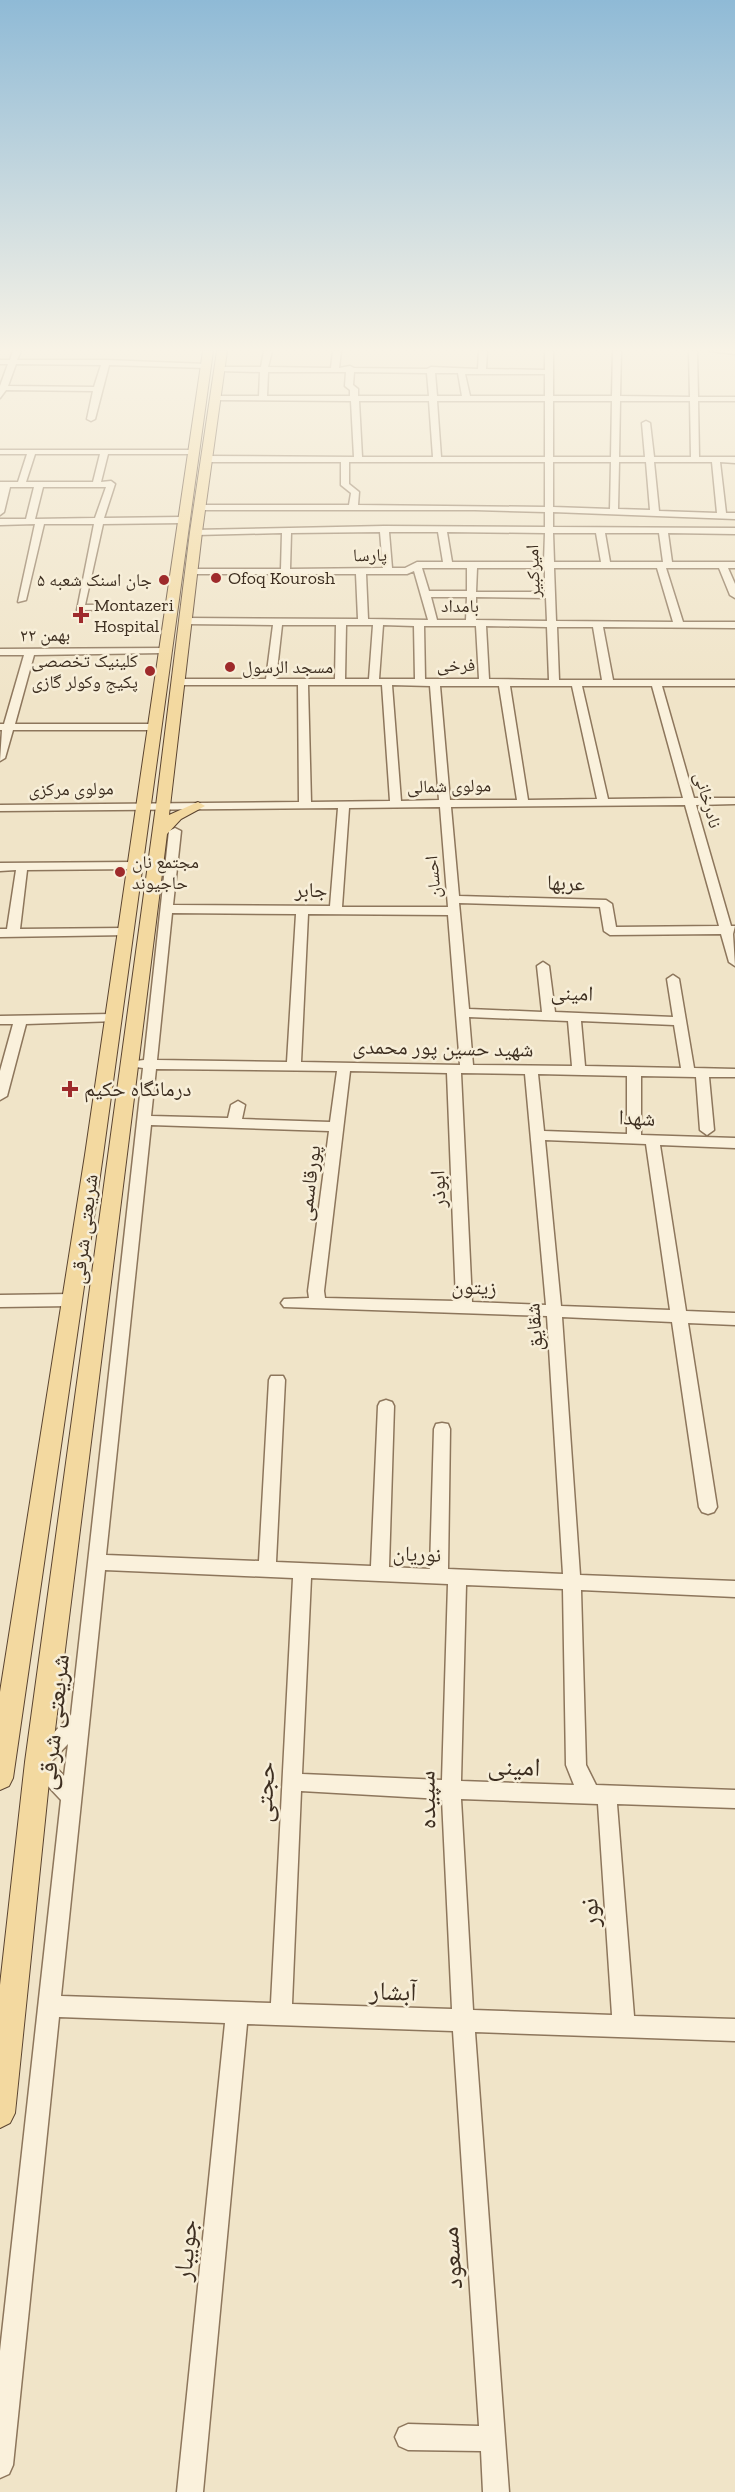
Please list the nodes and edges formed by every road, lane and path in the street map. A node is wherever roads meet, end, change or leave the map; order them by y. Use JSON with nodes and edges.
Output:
{"nodes":[{"id":1,"x":27,"y":467,"type":"edge"},
{"id":2,"x":101,"y":467,"type":"edge"},
{"id":3,"x":197,"y":467,"type":"edge"},
{"id":4,"x":199,"y":467,"type":"edge"},
{"id":5,"x":345,"y":467,"type":"edge"},
{"id":6,"x":548,"y":467,"type":"edge"},
{"id":7,"x":616,"y":467,"type":"edge"},
{"id":8,"x":650,"y":467,"type":"edge"},
{"id":9,"x":717,"y":467,"type":"edge"},
{"id":10,"x":97,"y":481,"type":"dead end"},
{"id":11,"x":3,"y":485,"type":"edge"},
{"id":12,"x":21,"y":485,"type":"junction"},
{"id":13,"x":39,"y":485,"type":"junction"},
{"id":14,"x":400,"y":506,"type":"junction"},
{"id":15,"x":353,"y":507,"type":"junction"},
{"id":16,"x":365,"y":507,"type":"junction"},
{"id":17,"x":465,"y":507,"type":"junction"},
{"id":18,"x":199,"y":508,"type":"junction"},
{"id":19,"x":548,"y":508,"type":"junction"},
{"id":20,"x":614,"y":511,"type":"junction"},
{"id":21,"x":0,"y":512,"type":"edge"},
{"id":22,"x":629,"y":512,"type":"junction"},
{"id":23,"x":655,"y":513,"type":"junction"},
{"id":24,"x":722,"y":516,"type":"junction"},
{"id":25,"x":735,"y":516,"type":"edge"},
{"id":26,"x":35,"y":521,"type":"junction"},
{"id":27,"x":99,"y":521,"type":"junction"},
{"id":28,"x":0,"y":522,"type":"edge"},
{"id":29,"x":189,"y":526,"type":"junction"},
{"id":30,"x":366,"y":529,"type":"junction"},
{"id":31,"x":384,"y":529,"type":"junction"},
{"id":32,"x":400,"y":529,"type":"junction"},
{"id":33,"x":442,"y":529,"type":"junction"},
{"id":34,"x":466,"y":529,"type":"junction"},
{"id":35,"x":287,"y":530,"type":"junction"},
{"id":36,"x":548,"y":530,"type":"junction"},
{"id":37,"x":600,"y":530,"type":"junction"},
{"id":38,"x":627,"y":530,"type":"junction"},
{"id":39,"x":663,"y":530,"type":"junction"},
{"id":40,"x":735,"y":531,"type":"edge"},
{"id":41,"x":472,"y":564,"type":"junction"},
{"id":42,"x":549,"y":564,"type":"junction"},
{"id":43,"x":606,"y":564,"type":"junction"},
{"id":44,"x":448,"y":565,"type":"junction"},
{"id":45,"x":664,"y":565,"type":"junction"},
{"id":46,"x":722,"y":565,"type":"junction"},
{"id":47,"x":735,"y":565,"type":"edge"},
{"id":48,"x":417,"y":566,"type":"junction"},
{"id":49,"x":361,"y":571,"type":"junction"},
{"id":50,"x":388,"y":571,"type":"junction"},
{"id":51,"x":190,"y":572,"type":"junction"},
{"id":52,"x":285,"y":572,"type":"junction"},
{"id":53,"x":425,"y":594,"type":"junction"},
{"id":54,"x":471,"y":595,"type":"junction"},
{"id":55,"x":550,"y":595,"type":"junction"},
{"id":56,"x":735,"y":595,"type":"edge"},
{"id":57,"x":21,"y":600,"type":"dead end"},
{"id":58,"x":169,"y":607,"type":"junction"},
{"id":59,"x":185,"y":621,"type":"junction"},
{"id":60,"x":278,"y":621,"type":"junction"},
{"id":61,"x":341,"y":622,"type":"junction"},
{"id":62,"x":363,"y":622,"type":"junction"},
{"id":63,"x":378,"y":622,"type":"junction"},
{"id":64,"x":419,"y":622,"type":"junction"},
{"id":65,"x":433,"y":622,"type":"junction"},
{"id":66,"x":476,"y":623,"type":"junction"},
{"id":67,"x":551,"y":623,"type":"junction"},
{"id":68,"x":597,"y":623,"type":"junction"},
{"id":69,"x":678,"y":624,"type":"junction"},
{"id":70,"x":735,"y":625,"type":"edge"},
{"id":71,"x":162,"y":650,"type":"junction"},
{"id":72,"x":30,"y":651,"type":"junction"},
{"id":73,"x":0,"y":652,"type":"edge"},
{"id":74,"x":178,"y":682,"type":"junction"},
{"id":75,"x":272,"y":682,"type":"junction"},
{"id":76,"x":303,"y":682,"type":"junction"},
{"id":77,"x":340,"y":682,"type":"junction"},
{"id":78,"x":374,"y":682,"type":"junction"},
{"id":79,"x":387,"y":682,"type":"junction"},
{"id":80,"x":420,"y":682,"type":"junction"},
{"id":81,"x":435,"y":682,"type":"junction"},
{"id":82,"x":484,"y":682,"type":"junction"},
{"id":83,"x":504,"y":682,"type":"junction"},
{"id":84,"x":554,"y":682,"type":"junction"},
{"id":85,"x":576,"y":682,"type":"junction"},
{"id":86,"x":608,"y":682,"type":"junction"},
{"id":87,"x":656,"y":683,"type":"junction"},
{"id":88,"x":735,"y":683,"type":"edge"},
{"id":89,"x":4,"y":727,"type":"edge"},
{"id":90,"x":153,"y":727,"type":"junction"},
{"id":91,"x":0,"y":758,"type":"edge"},
{"id":92,"x":159,"y":758,"type":"junction"},
{"id":93,"x":690,"y":801,"type":"junction"},
{"id":94,"x":735,"y":801,"type":"edge"},
{"id":95,"x":603,"y":802,"type":"junction"},
{"id":96,"x":523,"y":803,"type":"junction"},
{"id":97,"x":445,"y":804,"type":"junction"},
{"id":98,"x":305,"y":805,"type":"junction"},
{"id":99,"x":344,"y":805,"type":"junction"},
{"id":100,"x":396,"y":805,"type":"junction"},
{"id":101,"x":142,"y":806,"type":"junction"},
{"id":102,"x":163,"y":806,"type":"junction"},
{"id":103,"x":198,"y":806,"type":"junction"},
{"id":104,"x":0,"y":808,"type":"edge"},
{"id":105,"x":164,"y":837,"type":"junction"},
{"id":106,"x":137,"y":846,"type":"junction"},
{"id":107,"x":134,"y":866,"type":"junction"},
{"id":108,"x":0,"y":867,"type":"edge"},
{"id":109,"x":22,"y":867,"type":"junction"},
{"id":110,"x":162,"y":877,"type":"junction"},
{"id":111,"x":453,"y":905,"type":"junction"},
{"id":112,"x":169,"y":909,"type":"junction"},
{"id":113,"x":302,"y":910,"type":"junction"},
{"id":114,"x":336,"y":910,"type":"junction"},
{"id":115,"x":731,"y":930,"type":"edge"},
{"id":116,"x":125,"y":932,"type":"junction"},
{"id":117,"x":7,"y":933,"type":"edge"},
{"id":118,"x":735,"y":962,"type":"edge"},
{"id":119,"x":543,"y":966,"type":"dead end"},
{"id":120,"x":673,"y":979,"type":"dead end"},
{"id":121,"x":462,"y":1013,"type":"junction"},
{"id":122,"x":549,"y":1016,"type":"junction"},
{"id":123,"x":574,"y":1017,"type":"junction"},
{"id":124,"x":112,"y":1018,"type":"junction"},
{"id":125,"x":0,"y":1020,"type":"edge"},
{"id":126,"x":21,"y":1020,"type":"junction"},
{"id":127,"x":680,"y":1021,"type":"junction"},
{"id":128,"x":129,"y":1064,"type":"junction"},
{"id":129,"x":151,"y":1064,"type":"junction"},
{"id":130,"x":294,"y":1066,"type":"junction"},
{"id":131,"x":344,"y":1067,"type":"junction"},
{"id":132,"x":461,"y":1069,"type":"junction"},
{"id":133,"x":531,"y":1070,"type":"junction"},
{"id":134,"x":579,"y":1071,"type":"junction"},
{"id":135,"x":634,"y":1072,"type":"junction"},
{"id":136,"x":695,"y":1072,"type":"junction"},
{"id":137,"x":735,"y":1073,"type":"edge"},
{"id":138,"x":0,"y":1096,"type":"edge"},
{"id":139,"x":238,"y":1105,"type":"dead end"},
{"id":140,"x":145,"y":1120,"type":"junction"},
{"id":141,"x":234,"y":1123,"type":"junction"},
{"id":142,"x":337,"y":1127,"type":"junction"},
{"id":143,"x":707,"y":1130,"type":"dead end"},
{"id":144,"x":537,"y":1135,"type":"junction"},
{"id":145,"x":634,"y":1139,"type":"junction"},
{"id":146,"x":652,"y":1139,"type":"junction"},
{"id":147,"x":735,"y":1143,"type":"edge"},
{"id":148,"x":0,"y":1300,"type":"edge"},
{"id":149,"x":72,"y":1300,"type":"junction"},
{"id":150,"x":289,"y":1303,"type":"dead end"},
{"id":151,"x":318,"y":1304,"type":"junction"},
{"id":152,"x":464,"y":1307,"type":"junction"},
{"id":153,"x":554,"y":1311,"type":"junction"},
{"id":154,"x":678,"y":1317,"type":"junction"},
{"id":155,"x":735,"y":1319,"type":"edge"},
{"id":156,"x":277,"y":1380,"type":"dead end"},
{"id":157,"x":386,"y":1406,"type":"dead end"},
{"id":158,"x":442,"y":1429,"type":"dead end"},
{"id":159,"x":708,"y":1508,"type":"dead end"},
{"id":160,"x":97,"y":1563,"type":"junction"},
{"id":161,"x":267,"y":1570,"type":"junction"},
{"id":162,"x":302,"y":1571,"type":"junction"},
{"id":163,"x":380,"y":1575,"type":"junction"},
{"id":164,"x":448,"y":1578,"type":"junction"},
{"id":165,"x":572,"y":1582,"type":"junction"},
{"id":166,"x":735,"y":1589,"type":"edge"},
{"id":167,"x":4,"y":1714,"type":"edge"},
{"id":168,"x":81,"y":1717,"type":"junction"},
{"id":169,"x":38,"y":1762,"type":"junction"},
{"id":170,"x":0,"y":1778,"type":"edge"},
{"id":171,"x":292,"y":1782,"type":"junction"},
{"id":172,"x":452,"y":1790,"type":"junction"},
{"id":173,"x":599,"y":1796,"type":"junction"},
{"id":174,"x":72,"y":1798,"type":"junction"},
{"id":175,"x":735,"y":1799,"type":"edge"},
{"id":176,"x":50,"y":2006,"type":"junction"},
{"id":177,"x":237,"y":2013,"type":"junction"},
{"id":178,"x":281,"y":2014,"type":"junction"},
{"id":179,"x":463,"y":2021,"type":"junction"},
{"id":180,"x":624,"y":2026,"type":"junction"},
{"id":181,"x":735,"y":2030,"type":"edge"},
{"id":182,"x":0,"y":2113,"type":"edge"},
{"id":183,"x":7,"y":2345,"type":"edge"},
{"id":184,"x":408,"y":2437,"type":"dead end"},
{"id":185,"x":492,"y":2439,"type":"junction"},
{"id":186,"x":0,"y":2465,"type":"edge"},
{"id":187,"x":190,"y":2492,"type":"edge"},
{"id":188,"x":496,"y":2492,"type":"edge"}],
"edges":[{"from":1,"to":12,"type":"street"},
{"from":2,"to":10,"type":"street"},
{"from":3,"to":29,"type":"main road","name":"شریعتی شرقی"},
{"from":4,"to":18,"type":"main road","name":"شریعتی شرقی"},
{"from":5,"to":15,"type":"street"},
{"from":6,"to":19,"type":"street","name":"امیرکبیر"},
{"from":7,"to":20,"type":"street"},
{"from":8,"to":23,"type":"street"},
{"from":9,"to":24,"type":"street"},
{"from":11,"to":12,"type":"street"},
{"from":11,"to":21,"type":"street"},
{"from":12,"to":13,"type":"street"},
{"from":13,"to":26,"type":"street"},
{"from":13,"to":27,"type":"street"},
{"from":14,"to":16,"type":"street"},
{"from":14,"to":17,"type":"street"},
{"from":14,"to":32,"type":"street"},
{"from":15,"to":16,"type":"street"},
{"from":15,"to":18,"type":"street"},
{"from":16,"to":30,"type":"street"},
{"from":17,"to":19,"type":"street"},
{"from":17,"to":34,"type":"street"},
{"from":18,"to":29,"type":"main road","name":"شریعتی شرقی"},
{"from":19,"to":20,"type":"street"},
{"from":19,"to":36,"type":"street","name":"امیرکبیر"},
{"from":20,"to":22,"type":"street"},
{"from":22,"to":23,"type":"street"},
{"from":22,"to":38,"type":"street"},
{"from":23,"to":24,"type":"street"},
{"from":24,"to":25,"type":"street"},
{"from":26,"to":27,"type":"street"},
{"from":26,"to":28,"type":"street"},
{"from":26,"to":57,"type":"street"},
{"from":27,"to":29,"type":"street"},
{"from":27,"to":58,"type":"street"},
{"from":29,"to":35,"type":"street"},
{"from":29,"to":51,"type":"main road","name":"شریعتی شرقی"},
{"from":29,"to":58,"type":"main road","name":"شریعتی شرقی"},
{"from":30,"to":31,"type":"street"},
{"from":30,"to":35,"type":"street"},
{"from":31,"to":32,"type":"street"},
{"from":31,"to":50,"type":"street"},
{"from":32,"to":33,"type":"street"},
{"from":33,"to":34,"type":"street"},
{"from":33,"to":44,"type":"street"},
{"from":34,"to":36,"type":"street"},
{"from":35,"to":52,"type":"street"},
{"from":36,"to":37,"type":"street"},
{"from":36,"to":42,"type":"street","name":"امیرکبیر"},
{"from":37,"to":38,"type":"street"},
{"from":37,"to":43,"type":"street"},
{"from":38,"to":39,"type":"street"},
{"from":39,"to":40,"type":"street"},
{"from":39,"to":45,"type":"street"},
{"from":41,"to":42,"type":"street","name":"پارسا"},
{"from":41,"to":44,"type":"street","name":"پارسا"},
{"from":41,"to":54,"type":"street"},
{"from":42,"to":43,"type":"street","name":"پارسا"},
{"from":42,"to":55,"type":"street","name":"امیرکبیر"},
{"from":43,"to":45,"type":"street","name":"پارسا"},
{"from":44,"to":48,"type":"street","name":"پارسا"},
{"from":45,"to":46,"type":"street","name":"پارسا"},
{"from":45,"to":69,"type":"street"},
{"from":46,"to":47,"type":"street","name":"پارسا"},
{"from":46,"to":56,"type":"street"},
{"from":48,"to":50,"type":"street","name":"پارسا"},
{"from":48,"to":53,"type":"street"},
{"from":49,"to":50,"type":"street","name":"پارسا"},
{"from":49,"to":52,"type":"street","name":"پارسا"},
{"from":49,"to":62,"type":"street"},
{"from":51,"to":52,"type":"street","name":"پارسا"},
{"from":51,"to":59,"type":"main road","name":"شریعتی شرقی"},
{"from":53,"to":54,"type":"street"},
{"from":53,"to":65,"type":"street"},
{"from":54,"to":55,"type":"street"},
{"from":54,"to":66,"type":"street"},
{"from":55,"to":67,"type":"street","name":"امیرکبیر"},
{"from":58,"to":71,"type":"main road","name":"شریعتی شرقی"},
{"from":59,"to":60,"type":"street","name":"بامداد"},
{"from":59,"to":74,"type":"main road","name":"شریعتی شرقی"},
{"from":60,"to":61,"type":"street","name":"بامداد"},
{"from":60,"to":75,"type":"street"},
{"from":61,"to":62,"type":"street","name":"بامداد"},
{"from":61,"to":77,"type":"street"},
{"from":62,"to":63,"type":"street","name":"بامداد"},
{"from":63,"to":64,"type":"street","name":"بامداد"},
{"from":63,"to":78,"type":"street"},
{"from":64,"to":65,"type":"street","name":"بامداد"},
{"from":64,"to":80,"type":"street"},
{"from":65,"to":66,"type":"street","name":"بامداد"},
{"from":66,"to":67,"type":"street","name":"بامداد"},
{"from":66,"to":82,"type":"street"},
{"from":67,"to":68,"type":"street","name":"بامداد"},
{"from":67,"to":84,"type":"street","name":"امیرکبیر"},
{"from":68,"to":69,"type":"street","name":"بامداد"},
{"from":68,"to":86,"type":"street"},
{"from":69,"to":70,"type":"street","name":"بامداد"},
{"from":71,"to":72,"type":"street","name":"۲۲ بهمن"},
{"from":71,"to":90,"type":"main road","name":"شریعتی شرقی"},
{"from":72,"to":73,"type":"street","name":"۲۲ بهمن"},
{"from":72,"to":89,"type":"street"},
{"from":74,"to":75,"type":"street","name":"فرخی"},
{"from":74,"to":92,"type":"main road","name":"شریعتی شرقی"},
{"from":75,"to":76,"type":"street","name":"فرخی"},
{"from":76,"to":77,"type":"street","name":"فرخی"},
{"from":76,"to":98,"type":"street"},
{"from":77,"to":78,"type":"street","name":"فرخی"},
{"from":78,"to":79,"type":"street","name":"فرخی"},
{"from":79,"to":80,"type":"street","name":"فرخی"},
{"from":79,"to":100,"type":"street"},
{"from":80,"to":81,"type":"street","name":"فرخی"},
{"from":81,"to":82,"type":"street","name":"فرخی"},
{"from":81,"to":97,"type":"street","name":"احسان"},
{"from":82,"to":83,"type":"street","name":"فرخی"},
{"from":83,"to":84,"type":"street","name":"فرخی"},
{"from":83,"to":96,"type":"street"},
{"from":84,"to":85,"type":"street","name":"فرخی"},
{"from":85,"to":86,"type":"street","name":"فرخی"},
{"from":85,"to":95,"type":"street"},
{"from":86,"to":87,"type":"street","name":"فرخی"},
{"from":87,"to":88,"type":"street","name":"فرخی"},
{"from":87,"to":93,"type":"street","name":"نادرخانی"},
{"from":89,"to":90,"type":"street"},
{"from":89,"to":91,"type":"street"},
{"from":90,"to":92,"type":"main road","name":"شریعتی شرقی"},
{"from":92,"to":101,"type":"main road","name":"شریعتی شرقی"},
{"from":92,"to":102,"type":"main road","name":"شریعتی شرقی"},
{"from":93,"to":94,"type":"street","name":"مولوی شمالی"},
{"from":93,"to":95,"type":"street","name":"مولوی شمالی"},
{"from":93,"to":115,"type":"street","name":"نادرخانی"},
{"from":95,"to":96,"type":"street","name":"مولوی شمالی"},
{"from":96,"to":97,"type":"street","name":"مولوی شمالی"},
{"from":97,"to":100,"type":"street","name":"مولوی شمالی"},
{"from":97,"to":111,"type":"street","name":"احسان"},
{"from":98,"to":99,"type":"street","name":"مولوی شمالی"},
{"from":98,"to":103,"type":"street","name":"مولوی شمالی"},
{"from":99,"to":100,"type":"street","name":"مولوی شمالی"},
{"from":99,"to":114,"type":"street"},
{"from":101,"to":102,"type":"street","name":"مولوی مرکزی"},
{"from":101,"to":104,"type":"street","name":"مولوی مرکزی"},
{"from":101,"to":106,"type":"main road","name":"شریعتی شرقی"},
{"from":102,"to":103,"type":"street","name":"مولوی شمالی"},
{"from":102,"to":105,"type":"main road","name":"شریعتی شرقی"},
{"from":103,"to":105,"type":"main road"},
{"from":105,"to":106,"type":"main road"},
{"from":105,"to":110,"type":"main road","name":"شریعتی شرقی"},
{"from":106,"to":107,"type":"main road","name":"شریعتی شرقی"},
{"from":107,"to":109,"type":"street"},
{"from":107,"to":116,"type":"main road","name":"شریعتی شرقی"},
{"from":108,"to":109,"type":"street"},
{"from":109,"to":117,"type":"street"},
{"from":110,"to":112,"type":"street","name":"شریعتی شرقی"},
{"from":110,"to":128,"type":"main road","name":"شریعتی شرقی"},
{"from":111,"to":114,"type":"street","name":"جابر"},
{"from":111,"to":115,"type":"street","name":"عربها"},
{"from":111,"to":121,"type":"street","name":"احسان"},
{"from":112,"to":113,"type":"street","name":"جابر"},
{"from":112,"to":129,"type":"street","name":"شریعتی شرقی"},
{"from":113,"to":114,"type":"street","name":"جابر"},
{"from":113,"to":130,"type":"street"},
{"from":115,"to":118,"type":"street","name":"نادرخانی"},
{"from":116,"to":117,"type":"street"},
{"from":116,"to":124,"type":"main road","name":"شریعتی شرقی"},
{"from":119,"to":122,"type":"street"},
{"from":120,"to":127,"type":"street"},
{"from":121,"to":122,"type":"street","name":"امینی"},
{"from":121,"to":132,"type":"street","name":"احسان"},
{"from":122,"to":123,"type":"street","name":"امینی"},
{"from":123,"to":127,"type":"street","name":"امینی"},
{"from":123,"to":134,"type":"street"},
{"from":124,"to":126,"type":"street"},
{"from":124,"to":149,"type":"main road","name":"شریعتی شرقی"},
{"from":125,"to":126,"type":"street"},
{"from":126,"to":138,"type":"street"},
{"from":127,"to":136,"type":"street"},
{"from":128,"to":129,"type":"street","name":"شهید حسین پور محمدی"},
{"from":128,"to":169,"type":"main road","name":"شریعتی شرقی"},
{"from":129,"to":130,"type":"street","name":"شهید حسین پور محمدی"},
{"from":129,"to":140,"type":"street","name":"شریعتی شرقی"},
{"from":130,"to":131,"type":"street","name":"شهید حسین پور محمدی"},
{"from":131,"to":132,"type":"street","name":"شهید حسین پور محمدی"},
{"from":131,"to":142,"type":"street","name":"پورقاسمی"},
{"from":132,"to":133,"type":"street","name":"شهید حسین پور محمدی"},
{"from":132,"to":152,"type":"street","name":"ابوذر"},
{"from":133,"to":134,"type":"street","name":"شهید حسین پور محمدی"},
{"from":133,"to":144,"type":"street","name":"شقایق"},
{"from":134,"to":135,"type":"street","name":"شهید حسین پور محمدی"},
{"from":135,"to":136,"type":"street","name":"شهید حسین پور محمدی"},
{"from":135,"to":145,"type":"street"},
{"from":136,"to":137,"type":"street","name":"شهید حسین پور محمدی"},
{"from":136,"to":143,"type":"street"},
{"from":139,"to":141,"type":"street"},
{"from":140,"to":141,"type":"street"},
{"from":140,"to":160,"type":"street","name":"شریعتی شرقی"},
{"from":141,"to":142,"type":"street"},
{"from":142,"to":151,"type":"street","name":"پورقاسمی"},
{"from":144,"to":145,"type":"street","name":"شهدا"},
{"from":144,"to":153,"type":"street","name":"شقایق"},
{"from":145,"to":146,"type":"street","name":"شهدا"},
{"from":146,"to":147,"type":"street","name":"شهدا"},
{"from":146,"to":154,"type":"street"},
{"from":148,"to":149,"type":"street"},
{"from":149,"to":167,"type":"main road","name":"شریعتی شرقی"},
{"from":150,"to":151,"type":"street","name":"زیتون"},
{"from":151,"to":152,"type":"street","name":"زیتون"},
{"from":152,"to":153,"type":"street","name":"زیتون"},
{"from":153,"to":154,"type":"street","name":"زیتون"},
{"from":153,"to":165,"type":"street","name":"شقایق"},
{"from":154,"to":155,"type":"street","name":"زیتون"},
{"from":154,"to":159,"type":"street"},
{"from":156,"to":161,"type":"street"},
{"from":157,"to":163,"type":"street"},
{"from":158,"to":164,"type":"street","name":"سپیده"},
{"from":160,"to":161,"type":"street","name":"نوریان"},
{"from":160,"to":168,"type":"street","name":"شریعتی شرقی"},
{"from":161,"to":162,"type":"street","name":"نوریان"},
{"from":162,"to":163,"type":"street","name":"نوریان"},
{"from":162,"to":171,"type":"street","name":"حجتی"},
{"from":163,"to":164,"type":"street","name":"نوریان"},
{"from":164,"to":165,"type":"street","name":"نوریان"},
{"from":164,"to":172,"type":"street","name":"سپیده"},
{"from":165,"to":166,"type":"street","name":"نوریان"},
{"from":165,"to":173,"type":"street","name":"نور"},
{"from":167,"to":170,"type":"main road","name":"شریعتی شرقی"},
{"from":168,"to":169,"type":"street"},
{"from":168,"to":174,"type":"street","name":"شریعتی شرقی"},
{"from":169,"to":174,"type":"street"},
{"from":169,"to":182,"type":"main road","name":"شریعتی شرقی"},
{"from":171,"to":172,"type":"street","name":"امینی"},
{"from":171,"to":178,"type":"street","name":"حجتی"},
{"from":172,"to":173,"type":"street","name":"امینی"},
{"from":172,"to":179,"type":"street","name":"سپیده"},
{"from":173,"to":175,"type":"street","name":"امینی"},
{"from":173,"to":180,"type":"street","name":"نور"},
{"from":174,"to":176,"type":"street","name":"شریعتی شرقی"},
{"from":176,"to":177,"type":"street","name":"آبشار"},
{"from":176,"to":183,"type":"street","name":"شریعتی شرقی"},
{"from":177,"to":178,"type":"street","name":"آبشار"},
{"from":177,"to":187,"type":"street","name":"جویبار"},
{"from":178,"to":179,"type":"street","name":"آبشار"},
{"from":179,"to":180,"type":"street","name":"آبشار"},
{"from":179,"to":185,"type":"street","name":"مسعود"},
{"from":180,"to":181,"type":"street","name":"آبشار"},
{"from":183,"to":186,"type":"street","name":"شریعتی شرقی"},
{"from":184,"to":185,"type":"street"},
{"from":185,"to":188,"type":"street","name":"مسعود"}]}
